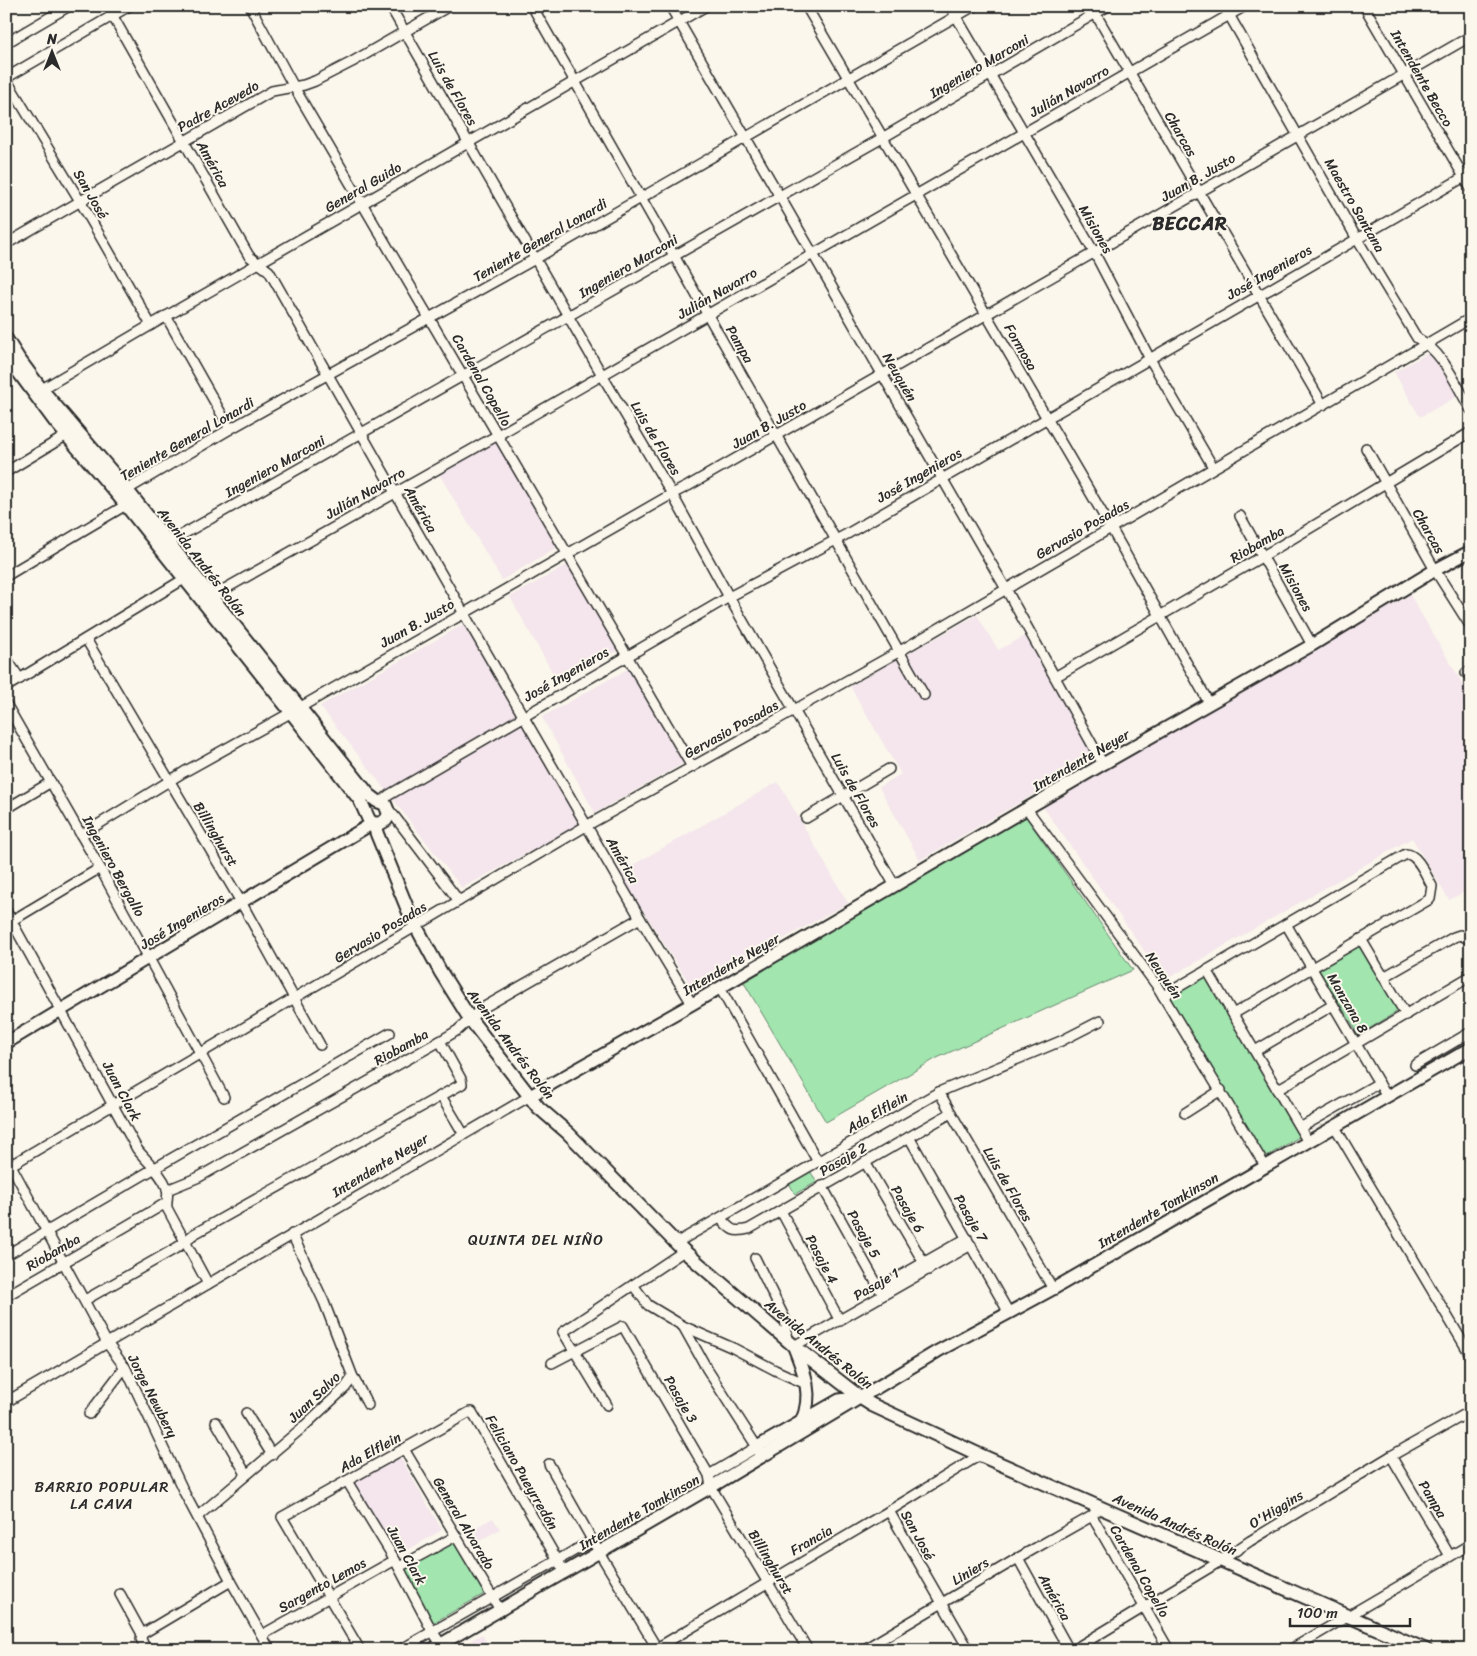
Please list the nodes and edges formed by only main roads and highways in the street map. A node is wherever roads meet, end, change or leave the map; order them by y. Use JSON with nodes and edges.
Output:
{"nodes":[{"id":1,"x":6,"y":338,"type":"edge"},
{"id":2,"x":10,"y":360,"type":"edge"},
{"id":3,"x":37,"y":392,"type":"junction"},
{"id":4,"x":126,"y":498,"type":"junction"},
{"id":5,"x":163,"y":545,"type":"junction"},
{"id":6,"x":206,"y":599,"type":"junction"},
{"id":7,"x":295,"y":710,"type":"junction"},
{"id":8,"x":382,"y":804,"type":"junction"},
{"id":9,"x":366,"y":811,"type":"junction"},
{"id":10,"x":376,"y":827,"type":"junction"},
{"id":11,"x":791,"y":1343,"type":"junction"},
{"id":12,"x":802,"y":1421,"type":"road end"},
{"id":13,"x":1426,"y":1650,"type":"edge"}],
"edges":[{"from":1,"to":2,"type":"main road","name":"Avenida Andrés Rolón"},
{"from":2,"to":3,"type":"main road","name":"Avenida Andrés Rolón"},
{"from":3,"to":4,"type":"main road","name":"Avenida Andrés Rolón"},
{"from":3,"to":4,"type":"main road","name":"Avenida Andrés Rolón"},
{"from":4,"to":5,"type":"main road","name":"Avenida Andrés Rolón"},
{"from":5,"to":6,"type":"main road","name":"Avenida Andrés Rolón"},
{"from":5,"to":6,"type":"main road","name":"Avenida Andrés Rolón"},
{"from":6,"to":7,"type":"main road","name":"Avenida Andrés Rolón"},
{"from":7,"to":8,"type":"main road","name":"Avenida Andrés Rolón"},
{"from":7,"to":9,"type":"main road","name":"Avenida Andrés Rolón"},
{"from":8,"to":9,"type":"main road"},
{"from":8,"to":10,"type":"main road"},
{"from":9,"to":10,"type":"main road","name":"Avenida Andrés Rolón"},
{"from":10,"to":11,"type":"main road","name":"Avenida Andrés Rolón"},
{"from":11,"to":12,"type":"main road"},
{"from":11,"to":13,"type":"main road","name":"Avenida Andrés Rolón"}]}
